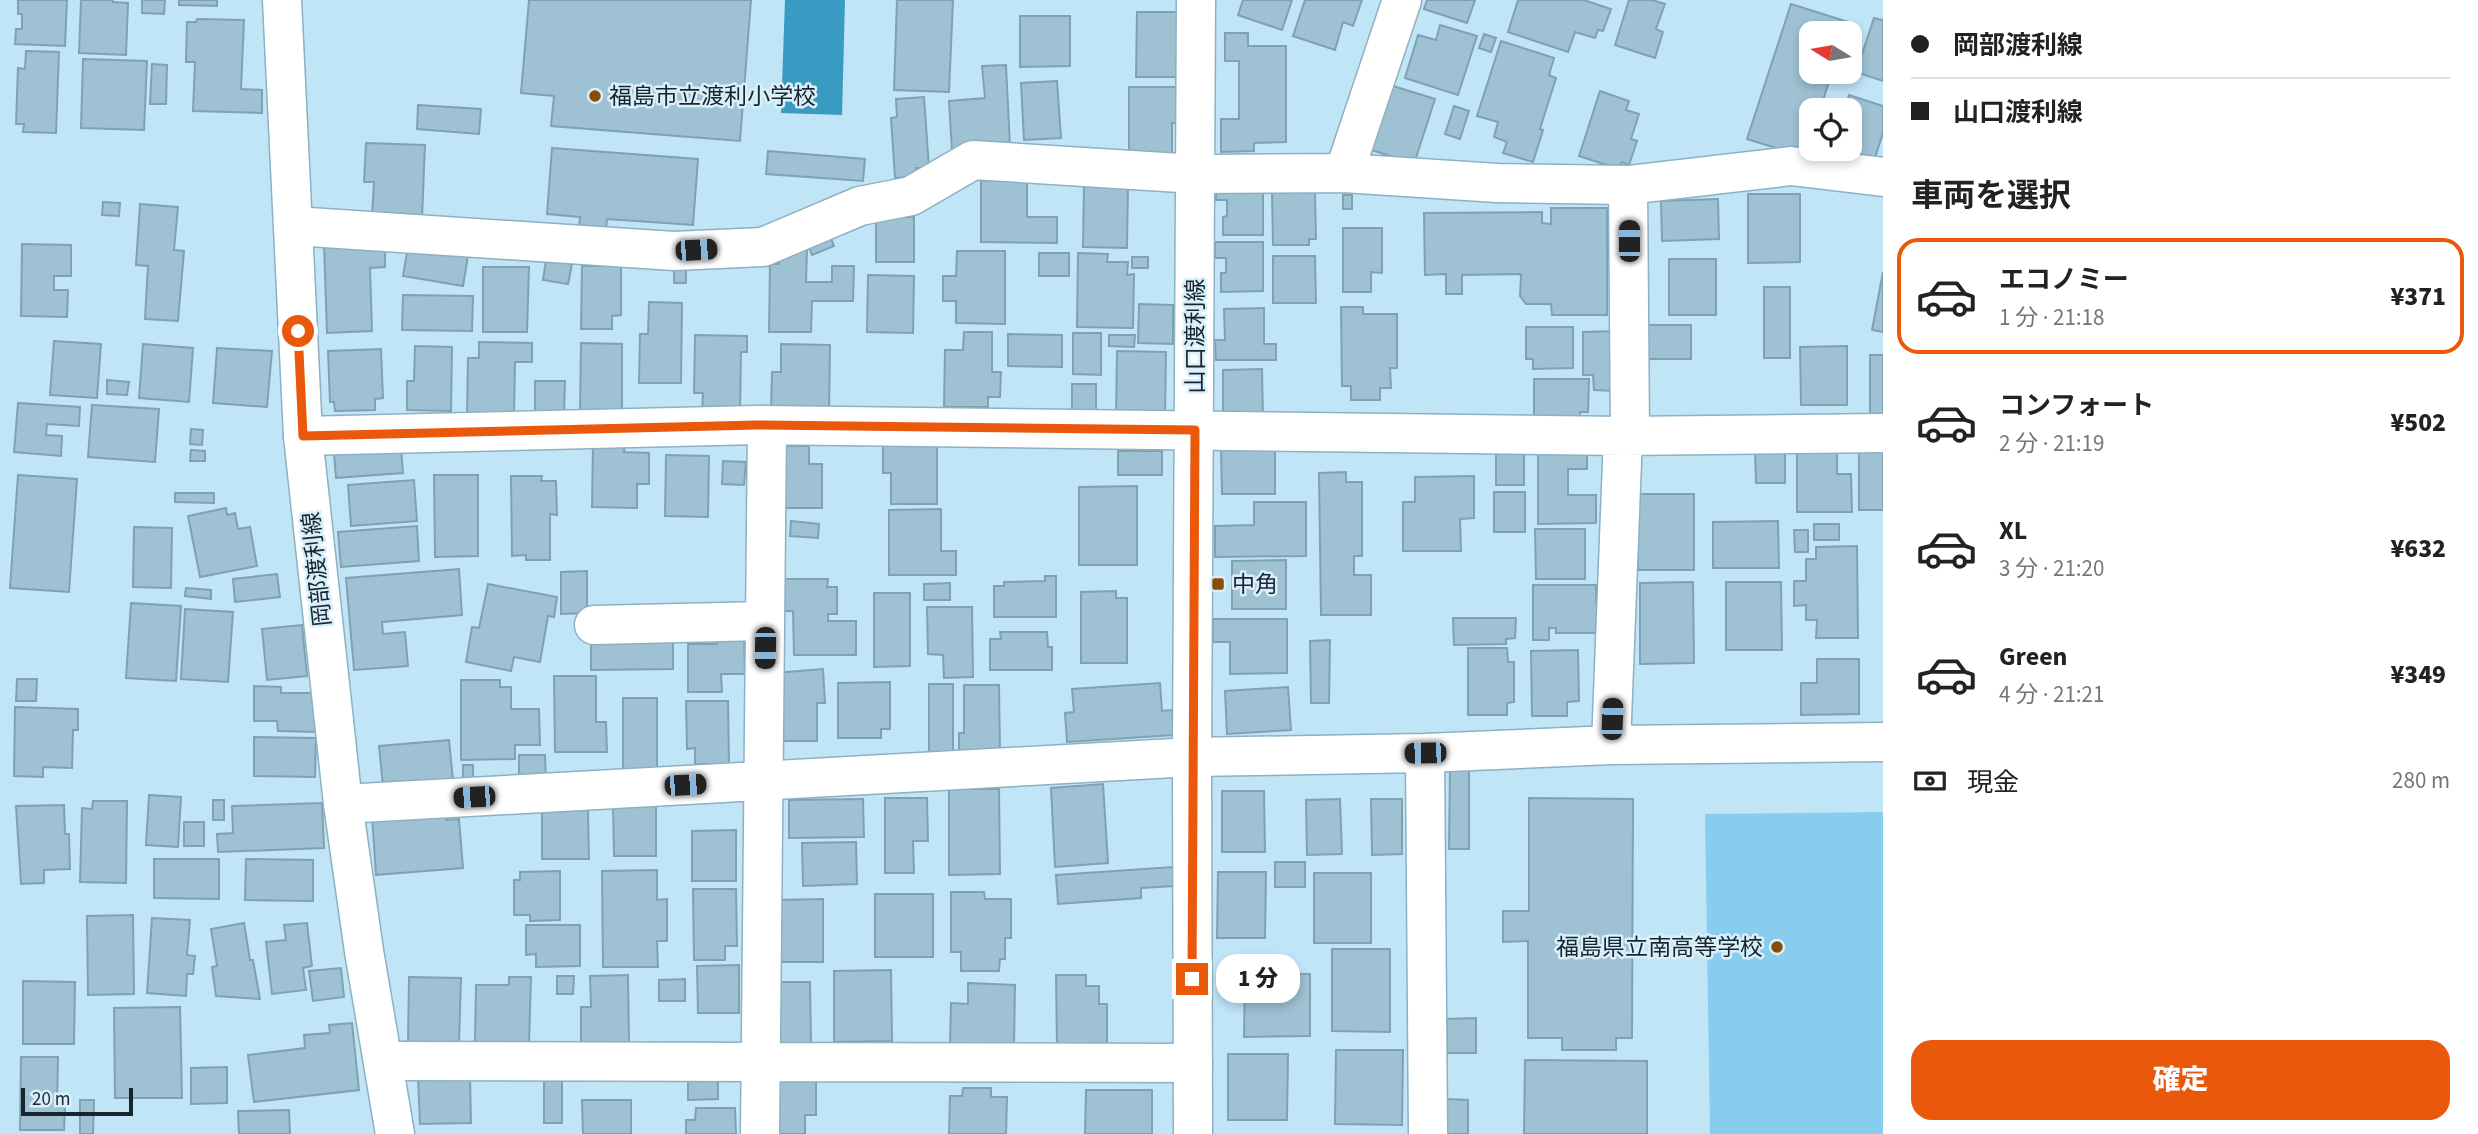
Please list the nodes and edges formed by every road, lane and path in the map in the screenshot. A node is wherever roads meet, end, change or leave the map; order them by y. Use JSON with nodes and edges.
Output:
{"nodes":[{"id":1,"x":282,"y":0,"type":"edge"},
{"id":2,"x":1196,"y":0,"type":"edge"},
{"id":3,"x":1402,"y":0,"type":"edge"},
{"id":4,"x":1344,"y":173,"type":"junction"},
{"id":5,"x":1196,"y":174,"type":"junction"},
{"id":6,"x":1883,"y":177,"type":"edge"},
{"id":7,"x":1628,"y":185,"type":"junction"},
{"id":8,"x":294,"y":226,"type":"junction"},
{"id":9,"x":767,"y":425,"type":"junction"},
{"id":10,"x":1195,"y":430,"type":"junction"},
{"id":11,"x":1883,"y":433,"type":"edge"},
{"id":12,"x":1627,"y":435,"type":"junction"},
{"id":13,"x":303,"y":436,"type":"junction"},
{"id":14,"x":765,"y":621,"type":"junction"},
{"id":15,"x":594,"y":625,"type":"dead end"},
{"id":16,"x":1883,"y":742,"type":"edge"},
{"id":17,"x":1611,"y":745,"type":"junction"},
{"id":18,"x":1425,"y":753,"type":"junction"},
{"id":19,"x":1192,"y":757,"type":"junction"},
{"id":20,"x":764,"y":781,"type":"junction"},
{"id":21,"x":343,"y":804,"type":"junction"},
{"id":22,"x":384,"y":1061,"type":"junction"},
{"id":23,"x":760,"y":1061,"type":"junction"},
{"id":24,"x":1193,"y":1063,"type":"junction"},
{"id":25,"x":395,"y":1134,"type":"edge"},
{"id":26,"x":761,"y":1134,"type":"edge"},
{"id":27,"x":1193,"y":1134,"type":"edge"},
{"id":28,"x":1428,"y":1134,"type":"edge"}],
"edges":[{"from":1,"to":8,"type":"street","name":"岡部渡利線"},
{"from":2,"to":5,"type":"street","name":"山口渡利線"},
{"from":3,"to":4,"type":"street"},
{"from":4,"to":5,"type":"street"},
{"from":4,"to":7,"type":"street"},
{"from":5,"to":8,"type":"street"},
{"from":5,"to":10,"type":"street","name":"山口渡利線"},
{"from":6,"to":7,"type":"street"},
{"from":7,"to":12,"type":"street"},
{"from":8,"to":13,"type":"street","name":"岡部渡利線"},
{"from":9,"to":10,"type":"street"},
{"from":9,"to":13,"type":"street"},
{"from":9,"to":14,"type":"street"},
{"from":10,"to":12,"type":"street"},
{"from":10,"to":19,"type":"street","name":"山口渡利線"},
{"from":11,"to":12,"type":"street"},
{"from":12,"to":17,"type":"street"},
{"from":13,"to":21,"type":"street","name":"岡部渡利線"},
{"from":14,"to":15,"type":"street"},
{"from":14,"to":20,"type":"street"},
{"from":16,"to":17,"type":"street"},
{"from":17,"to":18,"type":"street"},
{"from":18,"to":19,"type":"street"},
{"from":18,"to":28,"type":"street"},
{"from":19,"to":20,"type":"street"},
{"from":19,"to":24,"type":"street","name":"山口渡利線"},
{"from":20,"to":21,"type":"street"},
{"from":20,"to":23,"type":"street"},
{"from":21,"to":22,"type":"street","name":"岡部渡利線"},
{"from":22,"to":23,"type":"street"},
{"from":22,"to":25,"type":"street","name":"岡部渡利線"},
{"from":23,"to":24,"type":"street"},
{"from":23,"to":26,"type":"street"},
{"from":24,"to":27,"type":"street","name":"山口渡利線"}]}
